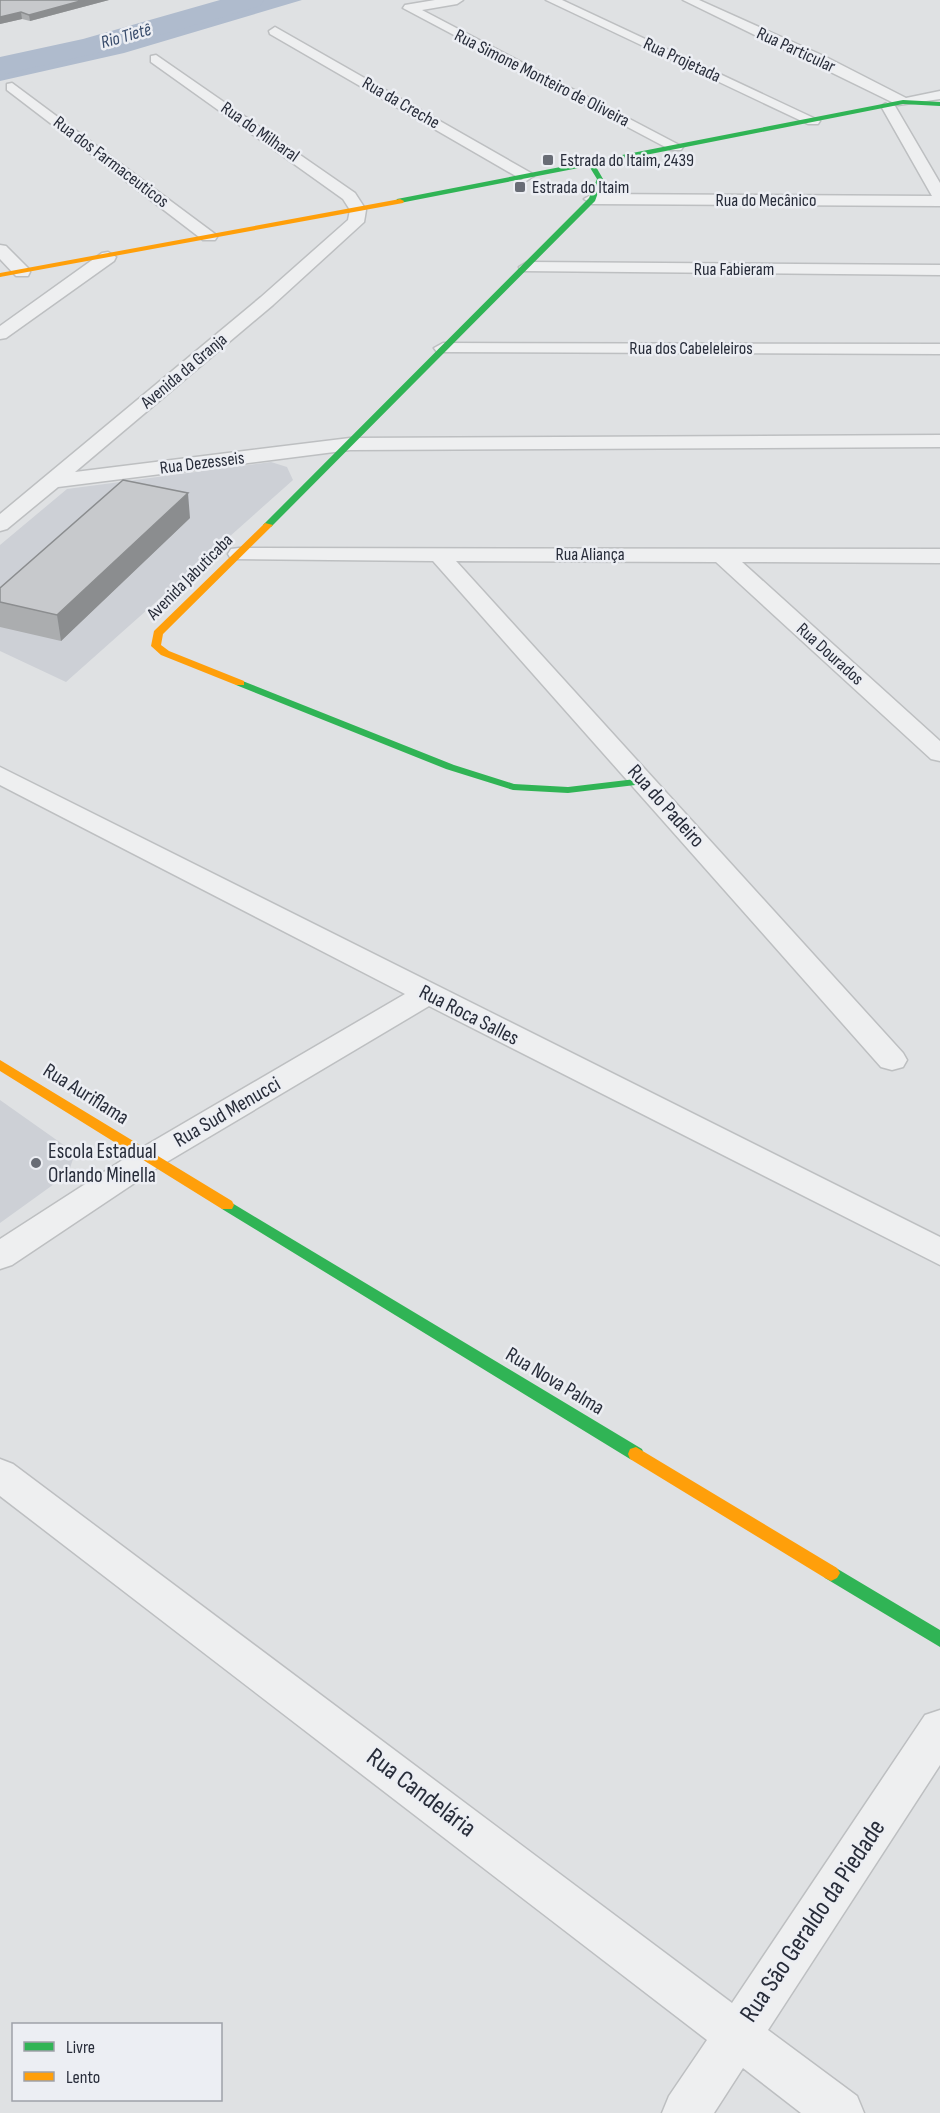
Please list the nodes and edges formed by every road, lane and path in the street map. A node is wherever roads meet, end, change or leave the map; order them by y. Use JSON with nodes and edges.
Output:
{"nodes":[{"id":1,"x":458,"y":0,"type":"edge"},
{"id":2,"x":552,"y":0,"type":"edge"},
{"id":3,"x":689,"y":0,"type":"edge"},
{"id":4,"x":275,"y":31,"type":"dead end"},
{"id":5,"x":156,"y":59,"type":"dead end"},
{"id":6,"x":12,"y":87,"type":"dead end"},
{"id":7,"x":940,"y":95,"type":"edge"},
{"id":8,"x":901,"y":103,"type":"junction"},
{"id":9,"x":940,"y":104,"type":"edge"},
{"id":10,"x":813,"y":121,"type":"junction"},
{"id":11,"x":676,"y":147,"type":"junction"},
{"id":12,"x":591,"y":164,"type":"junction"},
{"id":13,"x":526,"y":176,"type":"junction"},
{"id":14,"x":940,"y":196,"type":"edge"},
{"id":15,"x":592,"y":199,"type":"junction"},
{"id":16,"x":940,"y":201,"type":"edge"},
{"id":17,"x":358,"y":210,"type":"junction"},
{"id":18,"x":210,"y":237,"type":"junction"},
{"id":19,"x":0,"y":250,"type":"edge"},
{"id":20,"x":108,"y":257,"type":"junction"},
{"id":21,"x":527,"y":267,"type":"junction"},
{"id":22,"x":940,"y":270,"type":"edge"},
{"id":23,"x":22,"y":272,"type":"junction"},
{"id":24,"x":0,"y":275,"type":"edge"},
{"id":25,"x":0,"y":334,"type":"edge"},
{"id":26,"x":442,"y":348,"type":"junction"},
{"id":27,"x":940,"y":349,"type":"edge"},
{"id":28,"x":940,"y":441,"type":"edge"},
{"id":29,"x":350,"y":444,"type":"junction"},
{"id":30,"x":54,"y":481,"type":"junction"},
{"id":31,"x":0,"y":525,"type":"edge"},
{"id":32,"x":239,"y":554,"type":"junction"},
{"id":33,"x":438,"y":554,"type":"junction"},
{"id":34,"x":720,"y":554,"type":"junction"},
{"id":35,"x":940,"y":556,"type":"edge"},
{"id":36,"x":940,"y":754,"type":"edge"},
{"id":37,"x":0,"y":775,"type":"edge"},
{"id":38,"x":644,"y":781,"type":"junction"},
{"id":39,"x":428,"y":994,"type":"junction"},
{"id":40,"x":892,"y":1060,"type":"dead end"},
{"id":41,"x":0,"y":1065,"type":"edge"},
{"id":42,"x":149,"y":1158,"type":"junction"},
{"id":43,"x":940,"y":1252,"type":"edge"},
{"id":44,"x":0,"y":1256,"type":"edge"},
{"id":45,"x":0,"y":1475,"type":"edge"},
{"id":46,"x":940,"y":1640,"type":"edge"},
{"id":47,"x":940,"y":1729,"type":"edge"},
{"id":48,"x":738,"y":2033,"type":"junction"},
{"id":49,"x":686,"y":2113,"type":"edge"},
{"id":50,"x":840,"y":2113,"type":"edge"}],
"edges":[{"from":1,"to":11,"type":"street","name":"Rua Simone Monteiro de Oliveira"},
{"from":2,"to":10,"type":"street","name":"Rua Projetada"},
{"from":3,"to":8,"type":"street","name":"Rua Particular"},
{"from":4,"to":13,"type":"street","name":"Rua da Creche"},
{"from":5,"to":17,"type":"street","name":"Rua do Milharal"},
{"from":6,"to":18,"type":"street","name":"Rua dos Farmaceuticos"},
{"from":7,"to":8,"type":"street"},
{"from":8,"to":9,"type":"street"},
{"from":8,"to":10,"type":"street"},
{"from":8,"to":14,"type":"street"},
{"from":10,"to":11,"type":"street"},
{"from":11,"to":12,"type":"street"},
{"from":12,"to":13,"type":"street"},
{"from":12,"to":15,"type":"street"},
{"from":13,"to":17,"type":"street"},
{"from":15,"to":16,"type":"street","name":"Rua do Mecânico"},
{"from":15,"to":21,"type":"street","name":"Avenida Jabuticaba"},
{"from":17,"to":18,"type":"street"},
{"from":17,"to":30,"type":"street","name":"Avenida da Granja"},
{"from":18,"to":20,"type":"street"},
{"from":19,"to":23,"type":"street"},
{"from":20,"to":23,"type":"street"},
{"from":20,"to":25,"type":"street"},
{"from":21,"to":22,"type":"street","name":"Rua Fabieram"},
{"from":21,"to":26,"type":"street","name":"Avenida Jabuticaba"},
{"from":23,"to":24,"type":"street"},
{"from":26,"to":27,"type":"street","name":"Rua dos Cabeleleiros"},
{"from":26,"to":29,"type":"street","name":"Avenida Jabuticaba"},
{"from":28,"to":29,"type":"street"},
{"from":29,"to":30,"type":"street","name":"Rua Dezesseis"},
{"from":29,"to":32,"type":"street","name":"Avenida Jabuticaba"},
{"from":30,"to":31,"type":"street","name":"Avenida da Granja"},
{"from":32,"to":33,"type":"street","name":"Rua Aliança"},
{"from":32,"to":38,"type":"street","name":"Avenida Jabuticaba"},
{"from":33,"to":34,"type":"street","name":"Rua Aliança"},
{"from":33,"to":38,"type":"street","name":"Rua do Padeiro"},
{"from":34,"to":35,"type":"street","name":"Rua Aliança"},
{"from":34,"to":36,"type":"street","name":"Rua Dourados"},
{"from":37,"to":39,"type":"street","name":"Rua Roca Salles"},
{"from":38,"to":40,"type":"street","name":"Rua do Padeiro"},
{"from":39,"to":42,"type":"street","name":"Rua Sud Menucci"},
{"from":39,"to":43,"type":"street","name":"Rua Roca Salles"},
{"from":41,"to":42,"type":"street","name":"Rua Auriflama"},
{"from":42,"to":44,"type":"street","name":"Rua Sud Menucci"},
{"from":42,"to":46,"type":"street","name":"Rua Nova Palma"},
{"from":45,"to":48,"type":"street","name":"Rua Candelária"},
{"from":47,"to":48,"type":"street","name":"Rua São Geraldo da Piedade"},
{"from":48,"to":49,"type":"street","name":"Rua São Geraldo da Piedade"},
{"from":48,"to":50,"type":"street","name":"Rua Candelária"}]}
